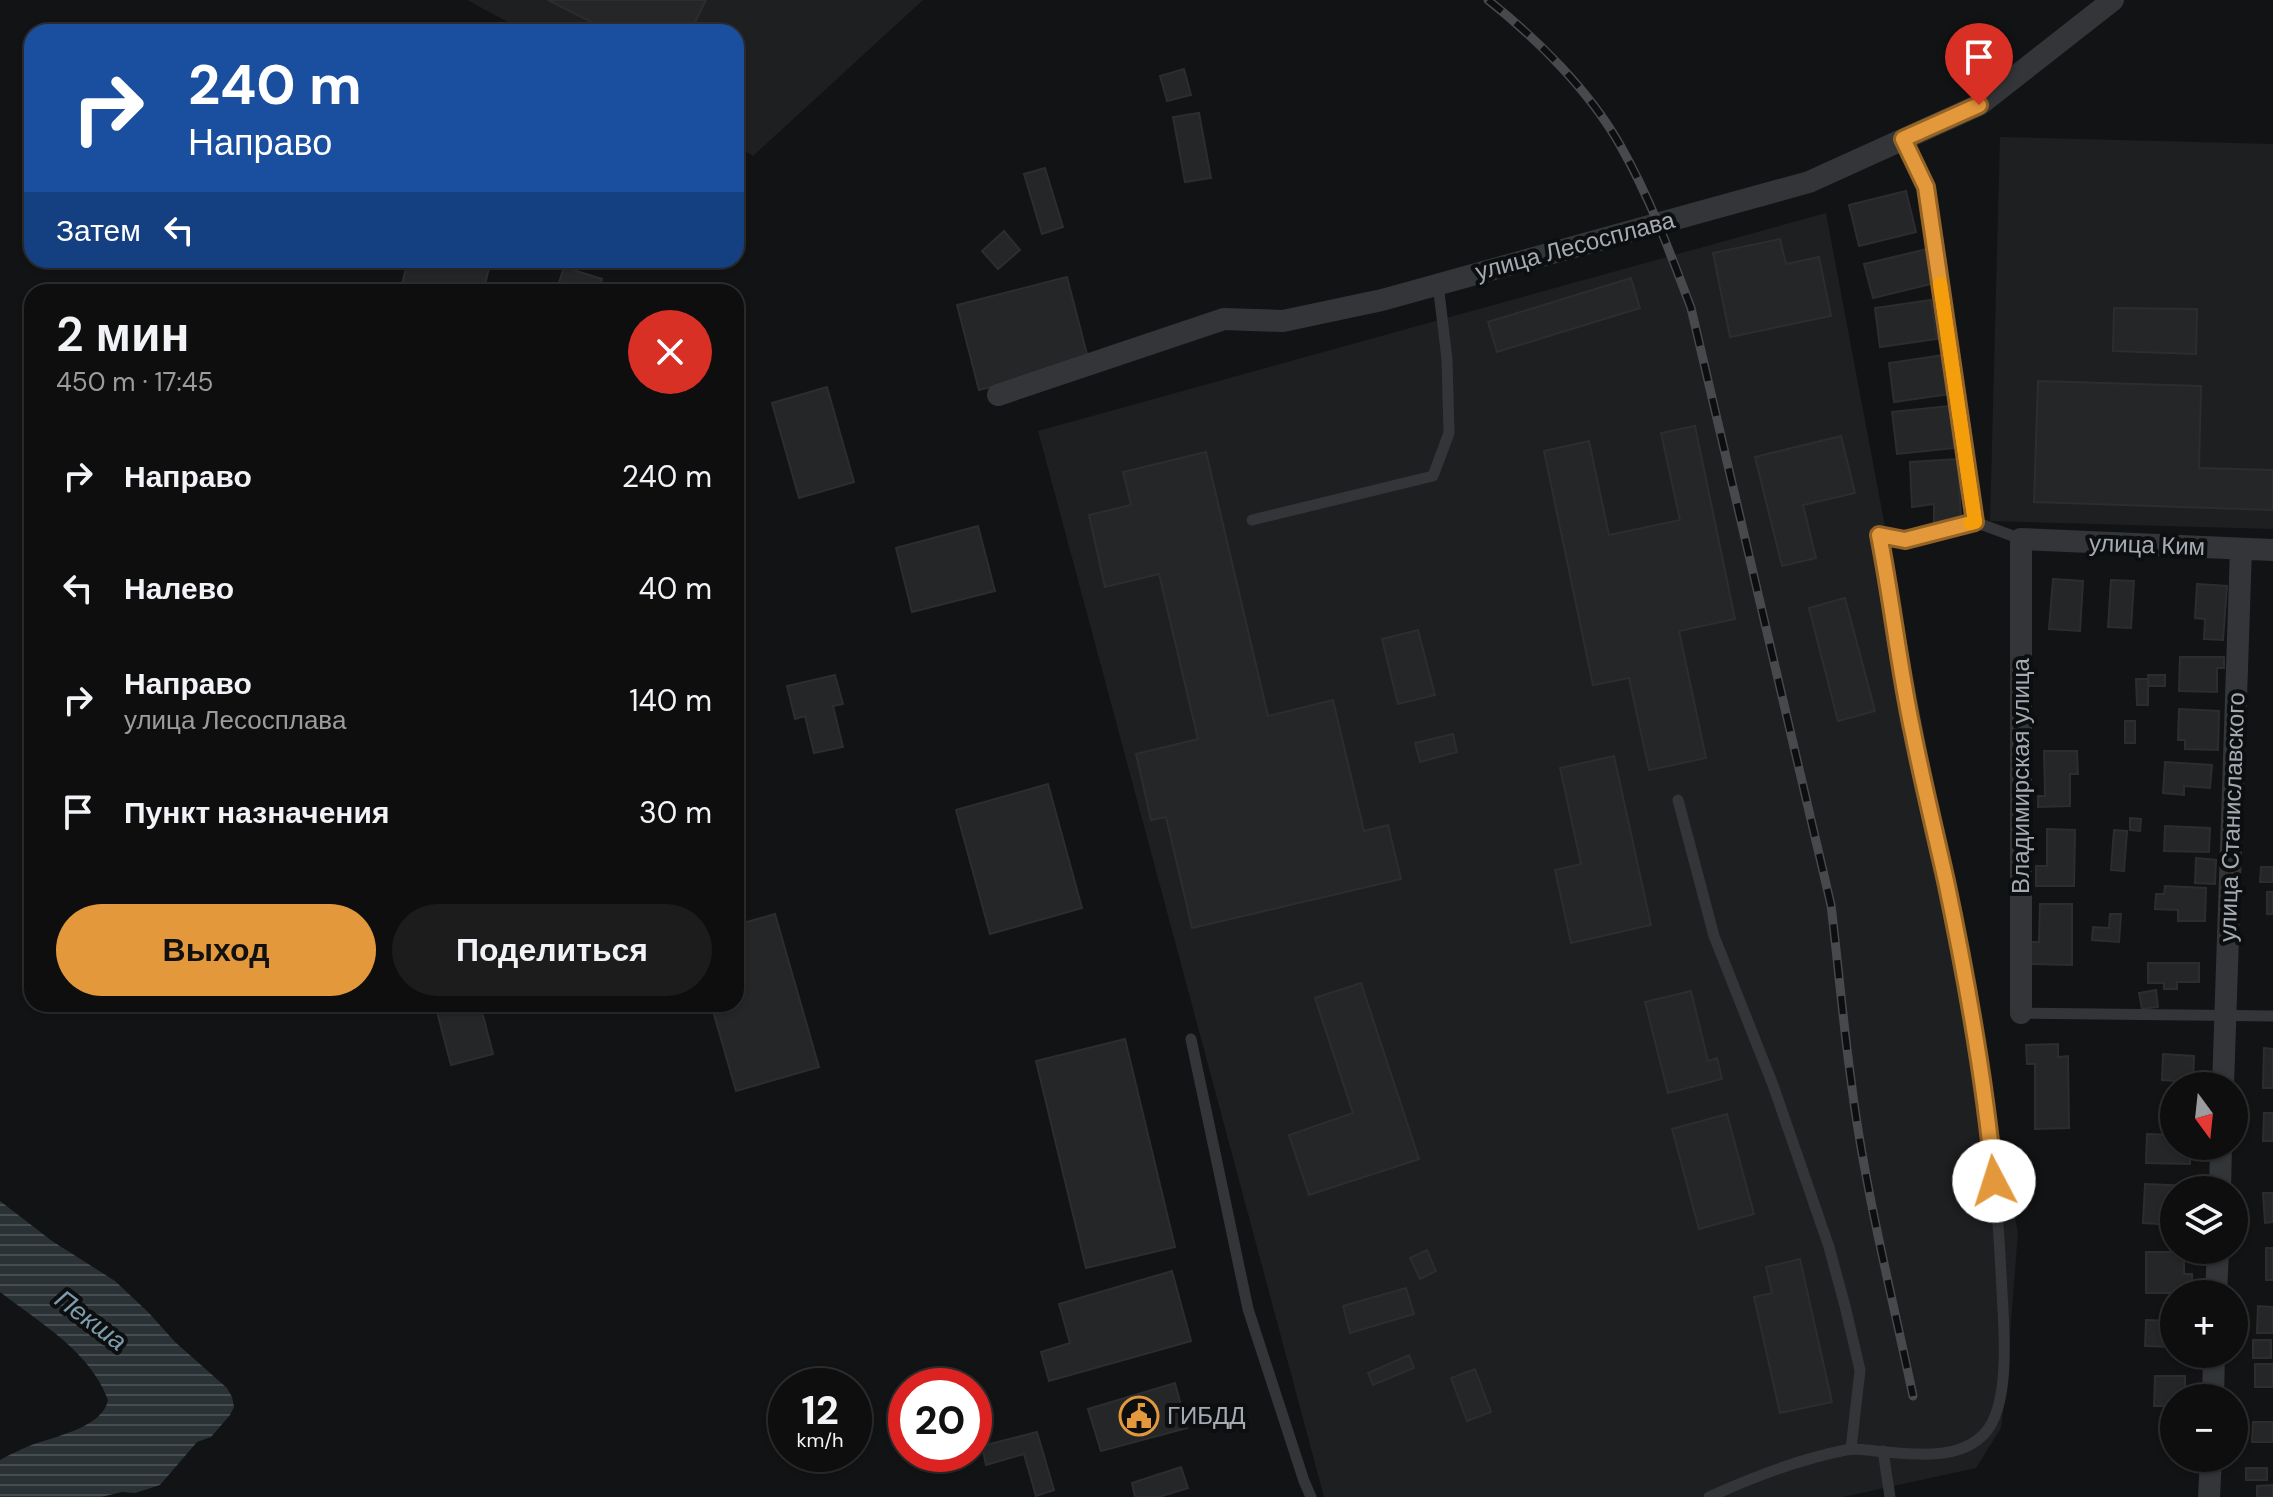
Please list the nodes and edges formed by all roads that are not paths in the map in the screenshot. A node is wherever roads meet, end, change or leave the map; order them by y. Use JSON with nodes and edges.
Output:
{"nodes":[{"id":1,"x":2113,"y":0,"type":"edge"},
{"id":2,"x":1903,"y":139,"type":"junction"},
{"id":3,"x":1438,"y":284,"type":"junction"},
{"id":4,"x":998,"y":395,"type":"dead end"},
{"id":5,"x":1252,"y":520,"type":"dead end"},
{"id":6,"x":1975,"y":522,"type":"junction"},
{"id":7,"x":2021,"y":539,"type":"junction"},
{"id":8,"x":2241,"y":549,"type":"junction"},
{"id":9,"x":2273,"y":550,"type":"edge"},
{"id":10,"x":1678,"y":800,"type":"dead end"},
{"id":11,"x":2021,"y":1013,"type":"joint"},
{"id":12,"x":2225,"y":1016,"type":"junction"},
{"id":13,"x":2273,"y":1016,"type":"edge"},
{"id":14,"x":1191,"y":1039,"type":"dead end"},
{"id":15,"x":2223,"y":1072,"type":"edge"},
{"id":16,"x":1851,"y":1449,"type":"junction"},
{"id":17,"x":1883,"y":1451,"type":"junction"},
{"id":18,"x":2210,"y":1472,"type":"edge"},
{"id":19,"x":1311,"y":1497,"type":"edge"},
{"id":20,"x":1709,"y":1497,"type":"edge"},
{"id":21,"x":1890,"y":1497,"type":"edge"},
{"id":22,"x":2209,"y":1497,"type":"edge"}],
"edges":[{"from":1,"to":2,"type":"street","name":"улица Лесосплава"},
{"from":2,"to":3,"type":"street","name":"улица Лесосплава"},
{"from":2,"to":6,"type":"lane"},
{"from":3,"to":4,"type":"street","name":"улица Лесосплава"},
{"from":3,"to":5,"type":"lane"},
{"from":6,"to":7,"type":"lane"},
{"from":6,"to":17,"type":"lane"},
{"from":7,"to":8,"type":"street","name":"улица Ким"},
{"from":7,"to":11,"type":"street","name":"Владимирская улица"},
{"from":8,"to":9,"type":"street","name":"улица Ким"},
{"from":8,"to":12,"type":"street","name":"улица Станиславского"},
{"from":10,"to":16,"type":"lane"},
{"from":11,"to":12,"type":"lane"},
{"from":12,"to":13,"type":"lane"},
{"from":12,"to":15,"type":"street","name":"улица Станиславского"},
{"from":14,"to":19,"type":"lane"},
{"from":16,"to":17,"type":"lane"},
{"from":16,"to":20,"type":"lane"},
{"from":17,"to":21,"type":"lane"},
{"from":18,"to":22,"type":"street"}]}
